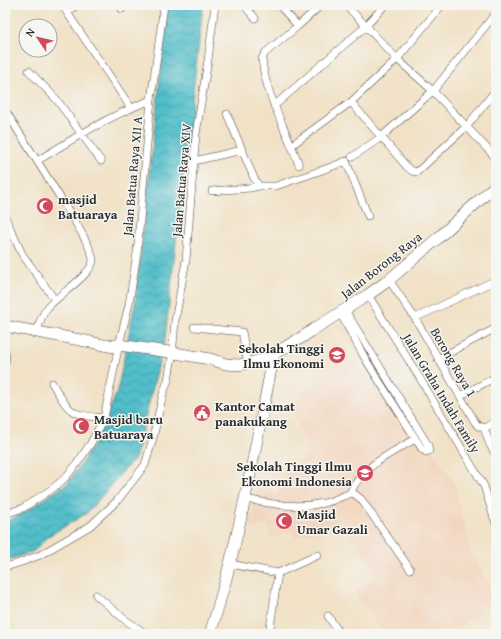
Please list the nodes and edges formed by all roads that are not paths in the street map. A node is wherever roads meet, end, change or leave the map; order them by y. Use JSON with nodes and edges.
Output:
{"nodes":[{"id":1,"x":62,"y":5,"type":"edge"},
{"id":2,"x":77,"y":5,"type":"edge"},
{"id":3,"x":164,"y":5,"type":"edge"},
{"id":4,"x":215,"y":5,"type":"edge"},
{"id":5,"x":244,"y":5,"type":"edge"},
{"id":6,"x":279,"y":5,"type":"edge"},
{"id":7,"x":321,"y":5,"type":"edge"},
{"id":8,"x":346,"y":5,"type":"edge"},
{"id":9,"x":385,"y":5,"type":"edge"},
{"id":10,"x":442,"y":5,"type":"edge"},
{"id":11,"x":67,"y":12,"type":"junction"},
{"id":12,"x":496,"y":13,"type":"edge"},
{"id":13,"x":255,"y":18,"type":"dead end"},
{"id":14,"x":298,"y":26,"type":"junction"},
{"id":15,"x":366,"y":26,"type":"junction"},
{"id":16,"x":397,"y":59,"type":"junction"},
{"id":17,"x":29,"y":71,"type":"dead end"},
{"id":18,"x":496,"y":90,"type":"edge"},
{"id":19,"x":433,"y":91,"type":"junction"},
{"id":20,"x":151,"y":100,"type":"junction"},
{"id":21,"x":351,"y":102,"type":"junction"},
{"id":22,"x":274,"y":106,"type":"junction"},
{"id":23,"x":131,"y":108,"type":"junction"},
{"id":24,"x":5,"y":110,"type":"edge"},
{"id":25,"x":227,"y":114,"type":"dead end"},
{"id":26,"x":466,"y":126,"type":"junction"},
{"id":27,"x":81,"y":134,"type":"junction"},
{"id":28,"x":380,"y":138,"type":"junction"},
{"id":29,"x":292,"y":144,"type":"junction"},
{"id":30,"x":242,"y":150,"type":"junction"},
{"id":31,"x":352,"y":157,"type":"dead end"},
{"id":32,"x":496,"y":158,"type":"edge"},
{"id":33,"x":37,"y":161,"type":"junction"},
{"id":34,"x":101,"y":161,"type":"dead end"},
{"id":35,"x":194,"y":161,"type":"junction"},
{"id":36,"x":299,"y":165,"type":"dead end"},
{"id":37,"x":496,"y":185,"type":"edge"},
{"id":38,"x":259,"y":186,"type":"junction"},
{"id":39,"x":212,"y":191,"type":"dead end"},
{"id":40,"x":368,"y":216,"type":"dead end"},
{"id":41,"x":5,"y":217,"type":"edge"},
{"id":42,"x":389,"y":280,"type":"junction"},
{"id":43,"x":496,"y":280,"type":"edge"},
{"id":44,"x":368,"y":296,"type":"junction"},
{"id":45,"x":55,"y":300,"type":"junction"},
{"id":46,"x":343,"y":311,"type":"junction"},
{"id":47,"x":415,"y":318,"type":"junction"},
{"id":48,"x":5,"y":326,"type":"edge"},
{"id":49,"x":194,"y":327,"type":"dead end"},
{"id":50,"x":496,"y":328,"type":"edge"},
{"id":51,"x":37,"y":332,"type":"junction"},
{"id":52,"x":120,"y":347,"type":"junction"},
{"id":53,"x":5,"y":350,"type":"edge"},
{"id":54,"x":170,"y":354,"type":"junction"},
{"id":55,"x":274,"y":354,"type":"junction"},
{"id":56,"x":438,"y":359,"type":"junction"},
{"id":57,"x":5,"y":361,"type":"edge"},
{"id":58,"x":248,"y":364,"type":"junction"},
{"id":59,"x":496,"y":377,"type":"edge"},
{"id":60,"x":52,"y":382,"type":"dead end"},
{"id":61,"x":460,"y":396,"type":"junction"},
{"id":62,"x":104,"y":418,"type":"junction"},
{"id":63,"x":496,"y":422,"type":"edge"},
{"id":64,"x":484,"y":428,"type":"junction"},
{"id":65,"x":415,"y":439,"type":"junction"},
{"id":66,"x":496,"y":455,"type":"edge"},
{"id":67,"x":350,"y":493,"type":"junction"},
{"id":68,"x":245,"y":499,"type":"junction"},
{"id":69,"x":493,"y":504,"type":"edge"},
{"id":70,"x":5,"y":514,"type":"edge"},
{"id":71,"x":496,"y":524,"type":"edge"},
{"id":72,"x":318,"y":556,"type":"dead end"},
{"id":73,"x":230,"y":564,"type":"junction"},
{"id":74,"x":5,"y":566,"type":"edge"},
{"id":75,"x":410,"y":569,"type":"dead end"},
{"id":76,"x":278,"y":573,"type":"junction"},
{"id":77,"x":96,"y":595,"type":"dead end"},
{"id":78,"x":328,"y":616,"type":"dead end"},
{"id":79,"x":270,"y":628,"type":"dead end"},
{"id":80,"x":146,"y":634,"type":"edge"},
{"id":81,"x":210,"y":634,"type":"edge"},
{"id":82,"x":340,"y":634,"type":"edge"}],
"edges":[{"from":1,"to":11,"type":"street"},
{"from":2,"to":11,"type":"street"},
{"from":3,"to":20,"type":"street","name":"Jalan Batua Raya XII A"},
{"from":4,"to":35,"type":"street","name":"Jalan Batua Raya XIV"},
{"from":5,"to":13,"type":"street"},
{"from":6,"to":14,"type":"street"},
{"from":7,"to":14,"type":"street"},
{"from":8,"to":15,"type":"street"},
{"from":9,"to":15,"type":"street"},
{"from":10,"to":16,"type":"street"},
{"from":11,"to":23,"type":"street"},
{"from":12,"to":19,"type":"street"},
{"from":14,"to":22,"type":"street"},
{"from":15,"to":16,"type":"street"},
{"from":15,"to":22,"type":"street"},
{"from":16,"to":19,"type":"street"},
{"from":16,"to":21,"type":"street"},
{"from":17,"to":27,"type":"street"},
{"from":18,"to":26,"type":"street"},
{"from":19,"to":26,"type":"street"},
{"from":19,"to":28,"type":"street"},
{"from":20,"to":23,"type":"street"},
{"from":20,"to":52,"type":"street","name":"Jalan Batua Raya XII A"},
{"from":21,"to":28,"type":"street"},
{"from":21,"to":29,"type":"street"},
{"from":22,"to":29,"type":"street"},
{"from":23,"to":27,"type":"street"},
{"from":24,"to":33,"type":"street"},
{"from":25,"to":30,"type":"street"},
{"from":26,"to":28,"type":"street"},
{"from":26,"to":32,"type":"street"},
{"from":27,"to":33,"type":"street"},
{"from":27,"to":34,"type":"street"},
{"from":28,"to":31,"type":"street"},
{"from":29,"to":36,"type":"street"},
{"from":30,"to":35,"type":"street"},
{"from":30,"to":38,"type":"street"},
{"from":33,"to":45,"type":"street"},
{"from":35,"to":54,"type":"street","name":"Jalan Batua Raya XIV"},
{"from":37,"to":42,"type":"main road","name":"Jalan Borong Raya"},
{"from":38,"to":39,"type":"street"},
{"from":38,"to":40,"type":"street"},
{"from":41,"to":45,"type":"street"},
{"from":42,"to":44,"type":"main road","name":"Jalan Borong Raya"},
{"from":42,"to":47,"type":"street","name":"Borong Raya 1"},
{"from":43,"to":47,"type":"street"},
{"from":44,"to":46,"type":"main road","name":"Jalan Borong Raya"},
{"from":44,"to":69,"type":"street","name":"Jalan Graha Indah Family"},
{"from":45,"to":51,"type":"street"},
{"from":46,"to":55,"type":"main road","name":"Jalan Borong Raya"},
{"from":46,"to":65,"type":"street"},
{"from":46,"to":65,"type":"street"},
{"from":47,"to":56,"type":"street","name":"Borong Raya 1"},
{"from":48,"to":51,"type":"main road"},
{"from":49,"to":58,"type":"street"},
{"from":50,"to":56,"type":"street"},
{"from":51,"to":52,"type":"main road"},
{"from":52,"to":54,"type":"main road"},
{"from":52,"to":62,"type":"street","name":"Jalan Batua Raya XII A"},
{"from":53,"to":57,"type":"street"},
{"from":54,"to":58,"type":"main road"},
{"from":54,"to":74,"type":"street","name":"Jalan Batua Raya XIV"},
{"from":55,"to":58,"type":"main road","name":"Jalan Borong Raya"},
{"from":55,"to":68,"type":"main road"},
{"from":56,"to":61,"type":"street","name":"Borong Raya 1"},
{"from":59,"to":61,"type":"street"},
{"from":60,"to":62,"type":"street"},
{"from":61,"to":64,"type":"street","name":"Borong Raya 1"},
{"from":62,"to":70,"type":"street","name":"Jalan Batua Raya XII A"},
{"from":63,"to":64,"type":"street"},
{"from":64,"to":66,"type":"street","name":"Borong Raya 1"},
{"from":65,"to":67,"type":"street"},
{"from":67,"to":68,"type":"street"},
{"from":67,"to":75,"type":"street"},
{"from":68,"to":73,"type":"main road"},
{"from":69,"to":71,"type":"street","name":"Jalan Graha Indah Family"},
{"from":72,"to":76,"type":"street"},
{"from":73,"to":76,"type":"street"},
{"from":73,"to":81,"type":"main road"},
{"from":76,"to":79,"type":"street"},
{"from":77,"to":80,"type":"street"},
{"from":78,"to":82,"type":"street"}]}
